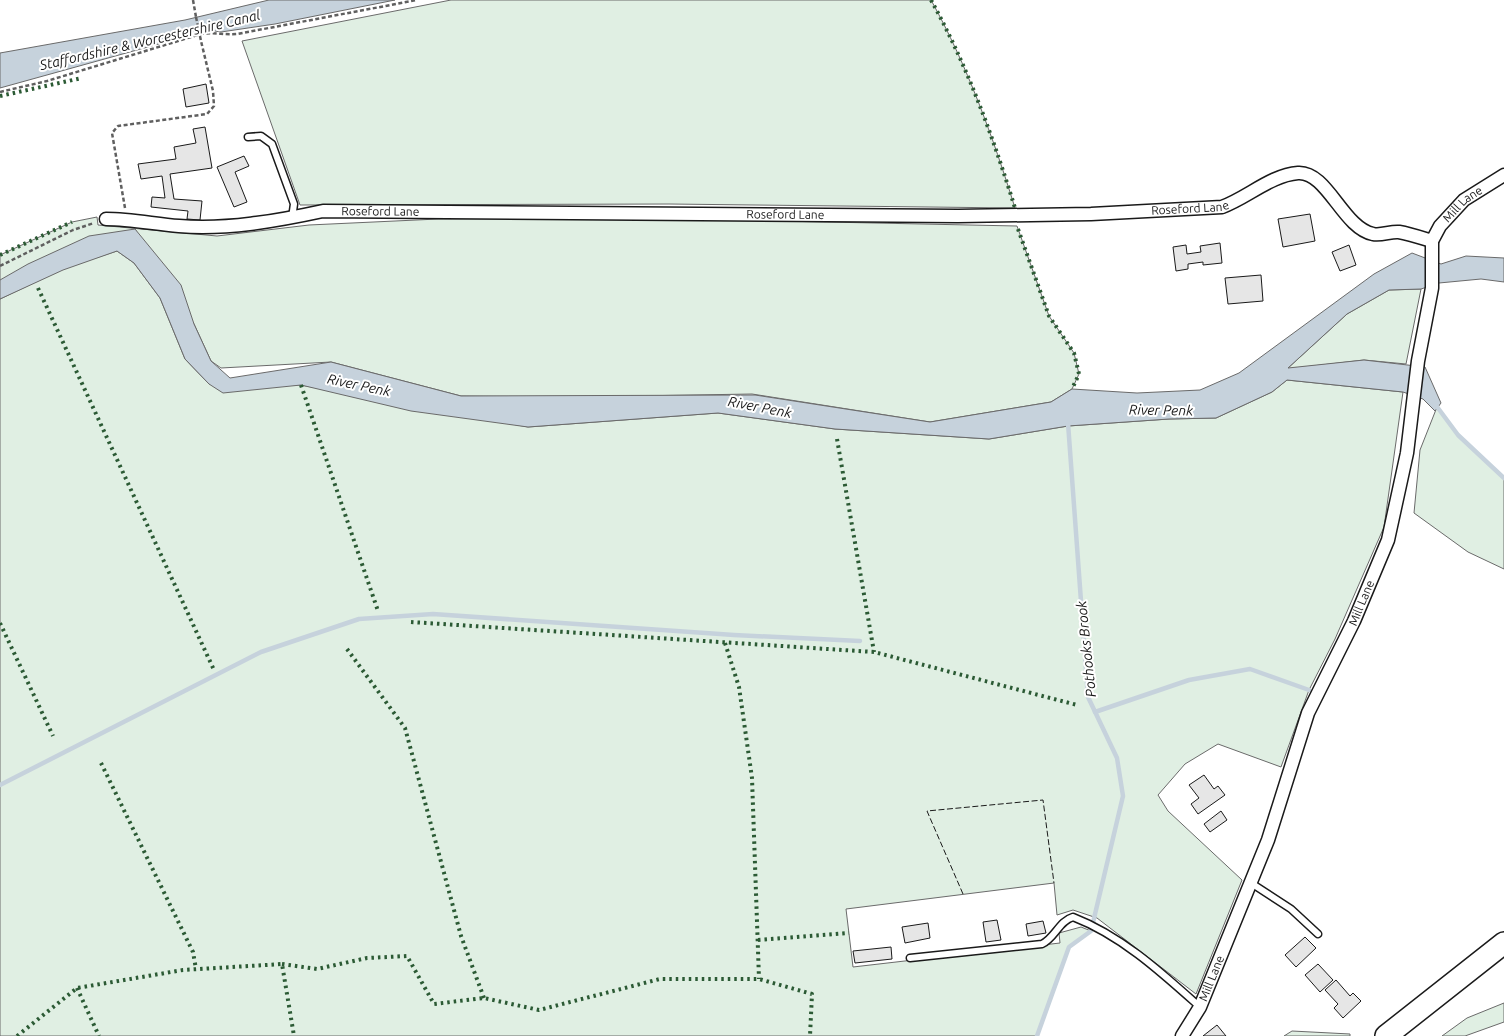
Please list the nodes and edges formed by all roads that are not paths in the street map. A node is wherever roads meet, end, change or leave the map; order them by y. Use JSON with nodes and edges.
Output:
{"nodes":[{"id":1,"x":248,"y":137,"type":"dead end"},
{"id":2,"x":1504,"y":175,"type":"edge"},
{"id":3,"x":292,"y":218,"type":"junction"},
{"id":4,"x":106,"y":219,"type":"road end"},
{"id":5,"x":1432,"y":241,"type":"junction"},
{"id":6,"x":1251,"y":884,"type":"junction"},
{"id":7,"x":1318,"y":934,"type":"dead end"},
{"id":8,"x":1504,"y":943,"type":"edge"},
{"id":9,"x":910,"y":958,"type":"dead end"},
{"id":10,"x":1200,"y":1007,"type":"junction"},
{"id":11,"x":1182,"y":1036,"type":"edge"},
{"id":12,"x":1386,"y":1036,"type":"edge"}],
"edges":[{"from":1,"to":3,"type":"lane"},
{"from":2,"to":5,"type":"street","name":"Mill Lane"},
{"from":3,"to":4,"type":"street","name":"Roseford Lane"},
{"from":3,"to":5,"type":"street","name":"Roseford Lane"},
{"from":5,"to":6,"type":"street","name":"Mill Lane"},
{"from":6,"to":7,"type":"lane"},
{"from":6,"to":10,"type":"street","name":"Mill Lane"},
{"from":8,"to":12,"type":"highway"},
{"from":9,"to":10,"type":"lane"},
{"from":10,"to":11,"type":"street","name":"Mill Lane"}]}
